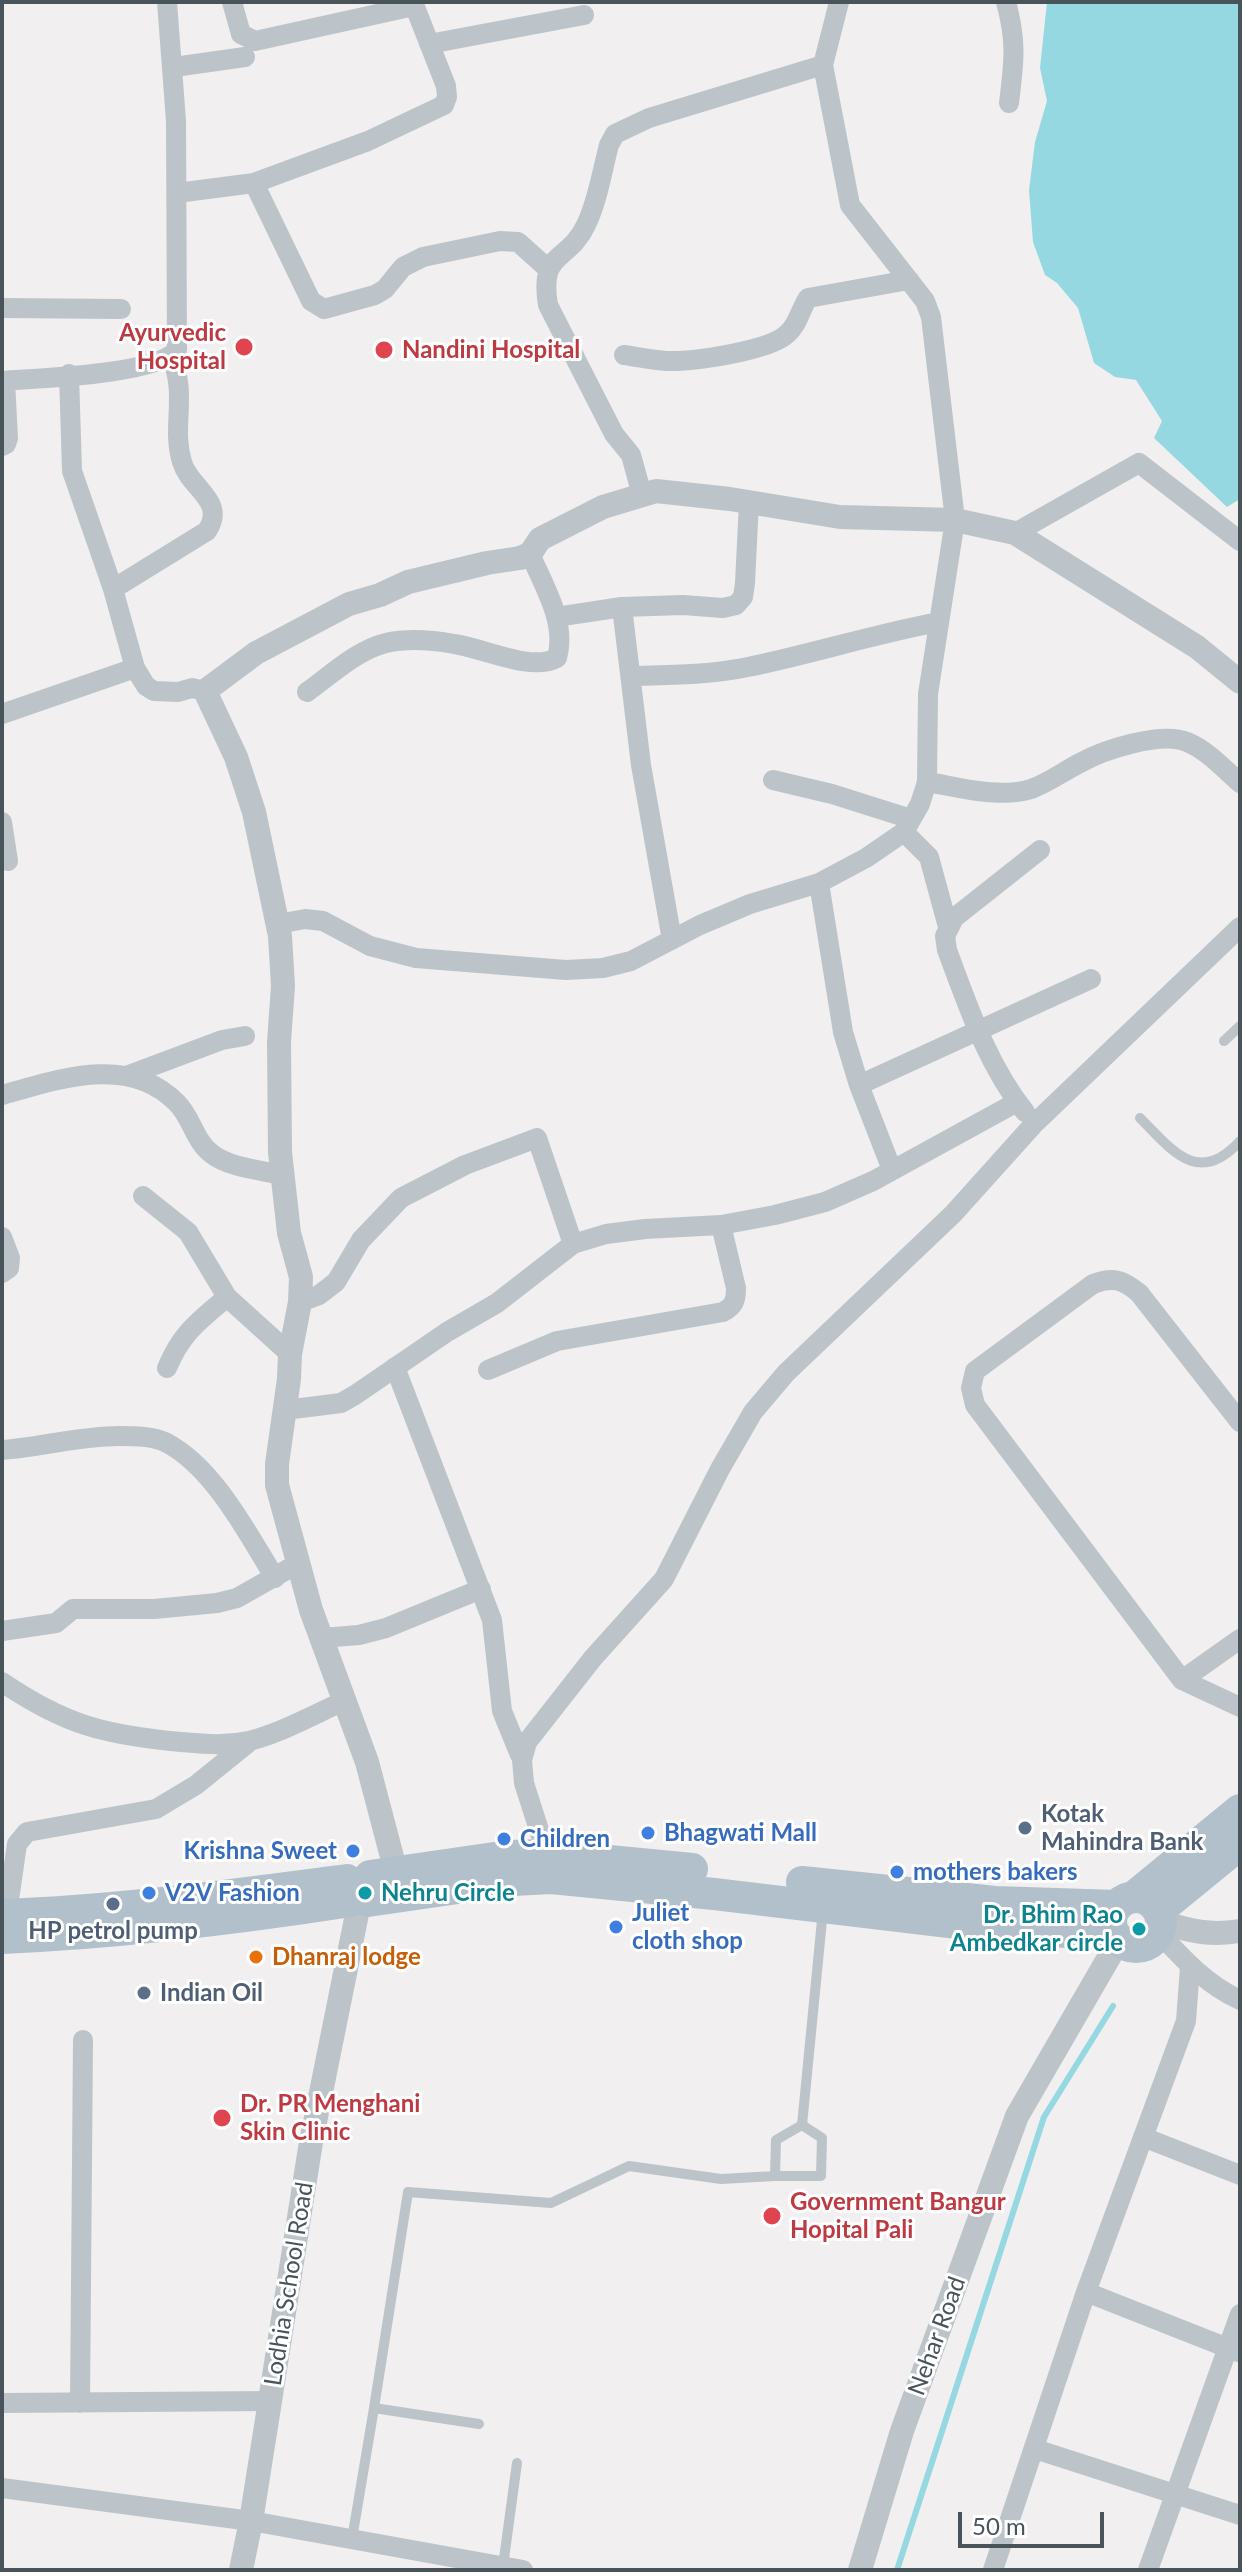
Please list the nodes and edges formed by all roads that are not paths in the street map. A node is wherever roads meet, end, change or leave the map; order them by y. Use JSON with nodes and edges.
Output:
{"nodes":[{"id":1,"x":167,"y":2,"type":"edge"},
{"id":2,"x":232,"y":2,"type":"edge"},
{"id":3,"x":839,"y":2,"type":"edge"},
{"id":4,"x":1006,"y":2,"type":"edge"},
{"id":5,"x":414,"y":4,"type":"edge"},
{"id":6,"x":584,"y":15,"type":"dead end"},
{"id":7,"x":429,"y":44,"type":"junction"},
{"id":8,"x":245,"y":57,"type":"dead end"},
{"id":9,"x":823,"y":65,"type":"junction"},
{"id":10,"x":174,"y":67,"type":"junction"},
{"id":11,"x":1009,"y":103,"type":"dead end"},
{"id":12,"x":254,"y":183,"type":"junction"},
{"id":13,"x":177,"y":193,"type":"junction"},
{"id":14,"x":547,"y":268,"type":"junction"},
{"id":15,"x":909,"y":280,"type":"junction"},
{"id":16,"x":2,"y":308,"type":"edge"},
{"id":17,"x":121,"y":309,"type":"dead end"},
{"id":18,"x":624,"y":355,"type":"dead end"},
{"id":19,"x":171,"y":356,"type":"junction"},
{"id":20,"x":69,"y":374,"type":"junction"},
{"id":21,"x":4,"y":381,"type":"edge"},
{"id":22,"x":2,"y":446,"type":"edge"},
{"id":23,"x":642,"y":495,"type":"junction"},
{"id":24,"x":749,"y":502,"type":"junction"},
{"id":25,"x":955,"y":520,"type":"junction"},
{"id":26,"x":1015,"y":533,"type":"junction"},
{"id":27,"x":1240,"y":541,"type":"edge"},
{"id":28,"x":530,"y":554,"type":"junction"},
{"id":29,"x":113,"y":589,"type":"junction"},
{"id":30,"x":622,"y":607,"type":"junction"},
{"id":31,"x":556,"y":617,"type":"junction"},
{"id":32,"x":939,"y":622,"type":"junction"},
{"id":33,"x":135,"y":668,"type":"junction"},
{"id":34,"x":631,"y":676,"type":"junction"},
{"id":35,"x":1240,"y":682,"type":"edge"},
{"id":36,"x":205,"y":691,"type":"junction"},
{"id":37,"x":307,"y":692,"type":"dead end"},
{"id":38,"x":2,"y":714,"type":"edge"},
{"id":39,"x":773,"y":780,"type":"dead end"},
{"id":40,"x":927,"y":782,"type":"junction"},
{"id":41,"x":1240,"y":783,"type":"edge"},
{"id":42,"x":2,"y":822,"type":"edge"},
{"id":43,"x":908,"y":826,"type":"junction"},
{"id":44,"x":1040,"y":850,"type":"dead end"},
{"id":45,"x":8,"y":861,"type":"dead end"},
{"id":46,"x":819,"y":883,"type":"junction"},
{"id":47,"x":278,"y":924,"type":"junction"},
{"id":48,"x":948,"y":927,"type":"junction"},
{"id":49,"x":1240,"y":927,"type":"edge"},
{"id":50,"x":672,"y":940,"type":"junction"},
{"id":51,"x":1091,"y":979,"type":"dead end"},
{"id":52,"x":1240,"y":1026,"type":"edge"},
{"id":53,"x":977,"y":1030,"type":"junction"},
{"id":54,"x":245,"y":1036,"type":"dead end"},
{"id":55,"x":1224,"y":1041,"type":"dead end"},
{"id":56,"x":126,"y":1076,"type":"junction"},
{"id":57,"x":859,"y":1085,"type":"junction"},
{"id":58,"x":2,"y":1095,"type":"edge"},
{"id":59,"x":1017,"y":1102,"type":"junction"},
{"id":60,"x":1140,"y":1118,"type":"dead end"},
{"id":61,"x":1034,"y":1124,"type":"junction"},
{"id":62,"x":1240,"y":1141,"type":"edge"},
{"id":63,"x":892,"y":1170,"type":"junction"},
{"id":64,"x":282,"y":1175,"type":"junction"},
{"id":65,"x":143,"y":1196,"type":"dead end"},
{"id":66,"x":721,"y":1225,"type":"junction"},
{"id":67,"x":2,"y":1237,"type":"edge"},
{"id":68,"x":573,"y":1244,"type":"junction"},
{"id":69,"x":2,"y":1273,"type":"edge"},
{"id":70,"x":227,"y":1297,"type":"junction"},
{"id":71,"x":300,"y":1302,"type":"junction"},
{"id":72,"x":290,"y":1354,"type":"junction"},
{"id":73,"x":395,"y":1367,"type":"junction"},
{"id":74,"x":167,"y":1368,"type":"dead end"},
{"id":75,"x":488,"y":1370,"type":"dead end"},
{"id":76,"x":285,"y":1410,"type":"junction"},
{"id":77,"x":1240,"y":1422,"type":"edge"},
{"id":78,"x":2,"y":1450,"type":"edge"},
{"id":79,"x":297,"y":1564,"type":"junction"},
{"id":80,"x":275,"y":1578,"type":"junction"},
{"id":81,"x":481,"y":1589,"type":"junction"},
{"id":82,"x":2,"y":1631,"type":"edge"},
{"id":83,"x":322,"y":1638,"type":"junction"},
{"id":84,"x":1240,"y":1639,"type":"edge"},
{"id":85,"x":1182,"y":1680,"type":"junction"},
{"id":86,"x":2,"y":1682,"type":"edge"},
{"id":87,"x":346,"y":1700,"type":"junction"},
{"id":88,"x":1240,"y":1707,"type":"edge"},
{"id":89,"x":251,"y":1740,"type":"junction"},
{"id":90,"x":527,"y":1742,"type":"junction"},
{"id":91,"x":1240,"y":1810,"type":"edge"},
{"id":92,"x":1240,"y":1844,"type":"edge"},
{"id":93,"x":547,"y":1855,"type":"junction"},
{"id":94,"x":365,"y":1889,"type":"junction"},
{"id":95,"x":824,"y":1895,"type":"junction"},
{"id":96,"x":1138,"y":1920,"type":"junction"},
{"id":97,"x":4,"y":1922,"type":"edge"},
{"id":98,"x":1240,"y":1931,"type":"edge"},
{"id":99,"x":1190,"y":1967,"type":"junction"},
{"id":100,"x":1240,"y":2000,"type":"edge"},
{"id":101,"x":83,"y":2040,"type":"dead end"},
{"id":102,"x":802,"y":2125,"type":"junction"},
{"id":103,"x":1143,"y":2137,"type":"junction"},
{"id":104,"x":1240,"y":2175,"type":"edge"},
{"id":105,"x":775,"y":2176,"type":"junction"},
{"id":106,"x":1086,"y":2292,"type":"junction"},
{"id":107,"x":1240,"y":2314,"type":"edge"},
{"id":108,"x":1234,"y":2351,"type":"edge"},
{"id":109,"x":270,"y":2401,"type":"junction"},
{"id":110,"x":2,"y":2403,"type":"edge"},
{"id":111,"x":80,"y":2403,"type":"junction"},
{"id":112,"x":374,"y":2408,"type":"junction"},
{"id":113,"x":479,"y":2424,"type":"dead end"},
{"id":114,"x":1035,"y":2449,"type":"junction"},
{"id":115,"x":517,"y":2463,"type":"dead end"},
{"id":116,"x":2,"y":2488,"type":"edge"},
{"id":117,"x":1176,"y":2494,"type":"junction"},
{"id":118,"x":1240,"y":2515,"type":"edge"},
{"id":119,"x":251,"y":2521,"type":"junction"},
{"id":120,"x":352,"y":2539,"type":"junction"},
{"id":121,"x":513,"y":2568,"type":"edge"},
{"id":122,"x":241,"y":2570,"type":"edge"},
{"id":123,"x":860,"y":2570,"type":"edge"},
{"id":124,"x":993,"y":2570,"type":"edge"},
{"id":125,"x":1148,"y":2570,"type":"edge"}],
"edges":[{"from":1,"to":10,"type":"street"},
{"from":2,"to":5,"type":"street"},
{"from":3,"to":9,"type":"street"},
{"from":4,"to":11,"type":"street"},
{"from":5,"to":7,"type":"street"},
{"from":6,"to":7,"type":"street"},
{"from":7,"to":12,"type":"street"},
{"from":8,"to":10,"type":"street"},
{"from":9,"to":14,"type":"street"},
{"from":9,"to":15,"type":"street"},
{"from":10,"to":13,"type":"street"},
{"from":12,"to":13,"type":"street"},
{"from":12,"to":14,"type":"street"},
{"from":13,"to":19,"type":"street"},
{"from":14,"to":23,"type":"street"},
{"from":15,"to":18,"type":"street"},
{"from":15,"to":25,"type":"street"},
{"from":16,"to":17,"type":"street"},
{"from":19,"to":20,"type":"street"},
{"from":19,"to":29,"type":"street"},
{"from":20,"to":21,"type":"street"},
{"from":20,"to":29,"type":"street"},
{"from":21,"to":22,"type":"street"},
{"from":23,"to":24,"type":"street"},
{"from":23,"to":28,"type":"street"},
{"from":24,"to":25,"type":"street"},
{"from":24,"to":30,"type":"street"},
{"from":25,"to":26,"type":"street"},
{"from":25,"to":32,"type":"street"},
{"from":26,"to":27,"type":"street"},
{"from":26,"to":35,"type":"street"},
{"from":28,"to":31,"type":"street"},
{"from":28,"to":36,"type":"street"},
{"from":29,"to":33,"type":"street"},
{"from":30,"to":31,"type":"street"},
{"from":30,"to":34,"type":"street"},
{"from":31,"to":37,"type":"street"},
{"from":32,"to":34,"type":"street"},
{"from":32,"to":40,"type":"street"},
{"from":33,"to":36,"type":"street"},
{"from":33,"to":38,"type":"street"},
{"from":34,"to":50,"type":"street"},
{"from":36,"to":47,"type":"street"},
{"from":39,"to":43,"type":"street"},
{"from":40,"to":41,"type":"street"},
{"from":40,"to":43,"type":"street"},
{"from":42,"to":45,"type":"street"},
{"from":43,"to":46,"type":"street"},
{"from":43,"to":48,"type":"street"},
{"from":44,"to":48,"type":"street"},
{"from":46,"to":50,"type":"street"},
{"from":46,"to":57,"type":"street"},
{"from":47,"to":50,"type":"street"},
{"from":47,"to":64,"type":"street"},
{"from":48,"to":53,"type":"street"},
{"from":49,"to":61,"type":"street"},
{"from":51,"to":53,"type":"street"},
{"from":52,"to":55,"type":"lane"},
{"from":53,"to":57,"type":"street"},
{"from":53,"to":59,"type":"street"},
{"from":54,"to":56,"type":"street"},
{"from":56,"to":58,"type":"street"},
{"from":56,"to":64,"type":"street"},
{"from":57,"to":63,"type":"street"},
{"from":59,"to":61,"type":"street"},
{"from":59,"to":63,"type":"street"},
{"from":60,"to":62,"type":"lane"},
{"from":61,"to":90,"type":"street"},
{"from":63,"to":66,"type":"street"},
{"from":64,"to":71,"type":"street"},
{"from":65,"to":70,"type":"street"},
{"from":66,"to":68,"type":"street"},
{"from":66,"to":75,"type":"street"},
{"from":67,"to":69,"type":"street"},
{"from":68,"to":71,"type":"street"},
{"from":68,"to":73,"type":"street"},
{"from":70,"to":72,"type":"street"},
{"from":70,"to":74,"type":"street"},
{"from":71,"to":72,"type":"street"},
{"from":72,"to":76,"type":"street"},
{"from":73,"to":76,"type":"street"},
{"from":73,"to":81,"type":"street"},
{"from":76,"to":79,"type":"street"},
{"from":77,"to":85,"type":"street"},
{"from":78,"to":80,"type":"street"},
{"from":79,"to":80,"type":"street"},
{"from":79,"to":83,"type":"street"},
{"from":80,"to":82,"type":"street"},
{"from":81,"to":83,"type":"street"},
{"from":81,"to":90,"type":"street"},
{"from":83,"to":87,"type":"street"},
{"from":84,"to":85,"type":"street"},
{"from":85,"to":88,"type":"street"},
{"from":86,"to":89,"type":"street"},
{"from":87,"to":89,"type":"street"},
{"from":87,"to":94,"type":"street"},
{"from":89,"to":97,"type":"street"},
{"from":90,"to":93,"type":"street"},
{"from":91,"to":96,"type":"main road"},
{"from":92,"to":96,"type":"main road"},
{"from":93,"to":94,"type":"main road"},
{"from":93,"to":95,"type":"main road"},
{"from":94,"to":95,"type":"main road"},
{"from":94,"to":97,"type":"main road"},
{"from":94,"to":109,"type":"street","name":"Lodhia School Road"},
{"from":95,"to":96,"type":"main road"},
{"from":95,"to":102,"type":"lane"},
{"from":96,"to":98,"type":"street"},
{"from":96,"to":99,"type":"street"},
{"from":96,"to":123,"type":"street","name":"Nehar Road"},
{"from":99,"to":100,"type":"street"},
{"from":99,"to":103,"type":"street"},
{"from":101,"to":111,"type":"street"},
{"from":102,"to":105,"type":"lane"},
{"from":102,"to":105,"type":"lane"},
{"from":103,"to":104,"type":"street"},
{"from":103,"to":106,"type":"street"},
{"from":105,"to":112,"type":"lane"},
{"from":106,"to":108,"type":"street"},
{"from":106,"to":114,"type":"street"},
{"from":107,"to":108,"type":"street"},
{"from":108,"to":117,"type":"street"},
{"from":109,"to":111,"type":"street"},
{"from":109,"to":119,"type":"street","name":"Lodhia School Road"},
{"from":110,"to":111,"type":"street"},
{"from":112,"to":113,"type":"lane"},
{"from":112,"to":120,"type":"lane"},
{"from":114,"to":117,"type":"street"},
{"from":114,"to":124,"type":"street"},
{"from":115,"to":121,"type":"lane"},
{"from":116,"to":119,"type":"street"},
{"from":117,"to":118,"type":"street"},
{"from":117,"to":125,"type":"street"},
{"from":119,"to":120,"type":"street"},
{"from":119,"to":122,"type":"street","name":"Lodhia School Road"},
{"from":120,"to":121,"type":"street"}]}
